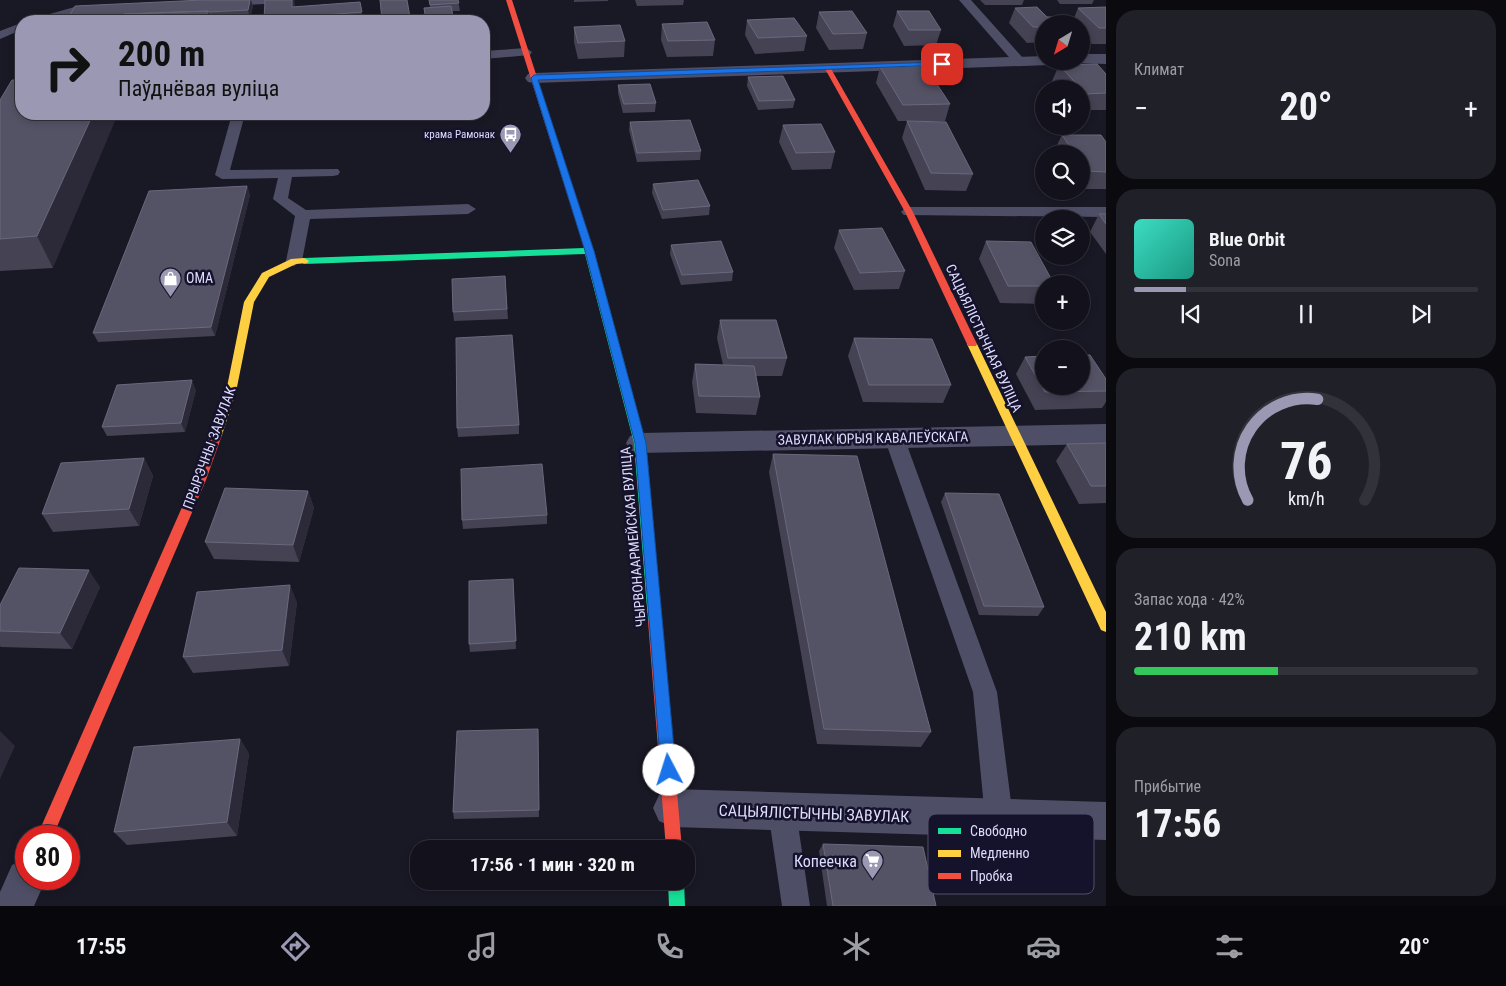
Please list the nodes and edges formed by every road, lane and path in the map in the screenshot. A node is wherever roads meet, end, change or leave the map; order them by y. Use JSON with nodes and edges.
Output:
{"nodes":[{"id":1,"x":289,"y":0,"type":"edge"},
{"id":2,"x":509,"y":0,"type":"edge"},
{"id":3,"x":964,"y":0,"type":"edge"},
{"id":4,"x":212,"y":3,"type":"edge"},
{"id":5,"x":116,"y":8,"type":"edge"},
{"id":6,"x":57,"y":15,"type":"edge"},
{"id":7,"x":15,"y":29,"type":"edge"},
{"id":8,"x":0,"y":35,"type":"edge"},
{"id":9,"x":526,"y":52,"type":"junction"},
{"id":10,"x":490,"y":55,"type":"edge"},
{"id":11,"x":1106,"y":58,"type":"edge"},
{"id":12,"x":1090,"y":59,"type":"edge"},
{"id":13,"x":1035,"y":60,"type":"edge"},
{"id":14,"x":1019,"y":61,"type":"junction"},
{"id":15,"x":827,"y":67,"type":"junction"},
{"id":16,"x":534,"y":78,"type":"junction"},
{"id":17,"x":236,"y":120,"type":"edge"},
{"id":18,"x":333,"y":172,"type":"dead end"},
{"id":19,"x":286,"y":173,"type":"junction"},
{"id":20,"x":468,"y":209,"type":"dead end"},
{"id":21,"x":909,"y":212,"type":"junction"},
{"id":22,"x":1106,"y":212,"type":"edge"},
{"id":23,"x":303,"y":215,"type":"junction"},
{"id":24,"x":589,"y":251,"type":"junction"},
{"id":25,"x":294,"y":261,"type":"junction"},
{"id":26,"x":1013,"y":434,"type":"junction"},
{"id":27,"x":1106,"y":434,"type":"edge"},
{"id":28,"x":894,"y":437,"type":"junction"},
{"id":29,"x":640,"y":443,"type":"junction"},
{"id":30,"x":1106,"y":626,"type":"edge"},
{"id":31,"x":672,"y":808,"type":"junction"},
{"id":32,"x":782,"y":812,"type":"junction"},
{"id":33,"x":999,"y":814,"type":"edge"},
{"id":34,"x":928,"y":816,"type":"edge"},
{"id":35,"x":50,"y":825,"type":"edge"},
{"id":36,"x":674,"y":840,"type":"edge"},
{"id":37,"x":21,"y":890,"type":"edge"},
{"id":38,"x":676,"y":890,"type":"edge"},
{"id":39,"x":14,"y":906,"type":"edge"},
{"id":40,"x":677,"y":906,"type":"edge"},
{"id":41,"x":796,"y":906,"type":"edge"}],
"edges":[{"from":1,"to":4,"type":"lane"},
{"from":2,"to":9,"type":"main road","name":"ЧЫРВОНААРМЕЙСКАЯ ВУЛІЦА"},
{"from":3,"to":14,"type":"lane"},
{"from":5,"to":6,"type":"lane"},
{"from":7,"to":8,"type":"lane"},
{"from":9,"to":10,"type":"lane"},
{"from":9,"to":16,"type":"main road","name":"ЧЫРВОНААРМЕЙСКАЯ ВУЛІЦА"},
{"from":11,"to":12,"type":"street"},
{"from":13,"to":14,"type":"street"},
{"from":14,"to":15,"type":"street"},
{"from":15,"to":16,"type":"street"},
{"from":15,"to":21,"type":"main road","name":"САЦЫЯЛІСТЫЧНАЯ ВУЛІЦА"},
{"from":16,"to":24,"type":"main road","name":"ЧЫРВОНААРМЕЙСКАЯ ВУЛІЦА"},
{"from":17,"to":19,"type":"lane"},
{"from":18,"to":19,"type":"lane"},
{"from":19,"to":23,"type":"lane"},
{"from":20,"to":23,"type":"lane"},
{"from":21,"to":22,"type":"lane"},
{"from":21,"to":26,"type":"main road","name":"САЦЫЯЛІСТЫЧНАЯ ВУЛІЦА"},
{"from":23,"to":25,"type":"lane"},
{"from":24,"to":25,"type":"main road","name":"ПРЫРЭЧНЫ ЗАВУЛАК"},
{"from":24,"to":29,"type":"main road","name":"ЧЫРВОНААРМЕЙСКАЯ ВУЛІЦА"},
{"from":25,"to":35,"type":"main road","name":"ПРЫРЭЧНЫ ЗАВУЛАК"},
{"from":26,"to":27,"type":"street","name":"ЗАВУЛАК ЮРЫЯ КАВАЛЕЎСКАГА"},
{"from":26,"to":28,"type":"street","name":"ЗАВУЛАК ЮРЫЯ КАВАЛЕЎСКАГА"},
{"from":26,"to":30,"type":"main road","name":"САЦЫЯЛІСТЫЧНАЯ ВУЛІЦА"},
{"from":28,"to":29,"type":"street","name":"ЗАВУЛАК ЮРЫЯ КАВАЛЕЎСКАГА"},
{"from":28,"to":33,"type":"lane"},
{"from":29,"to":31,"type":"main road","name":"ЧЫРВОНААРМЕЙСКАЯ ВУЛІЦА"},
{"from":31,"to":32,"type":"street","name":"САЦЫЯЛІСТЫЧНЫ ЗАВУЛАК"},
{"from":31,"to":36,"type":"main road","name":"ЧЫРВОНААРМЕЙСКАЯ ВУЛІЦА"},
{"from":32,"to":34,"type":"street","name":"САЦЫЯЛІСТЫЧНЫ ЗАВУЛАК"},
{"from":32,"to":41,"type":"lane"},
{"from":37,"to":39,"type":"street"},
{"from":38,"to":40,"type":"main road"}]}
